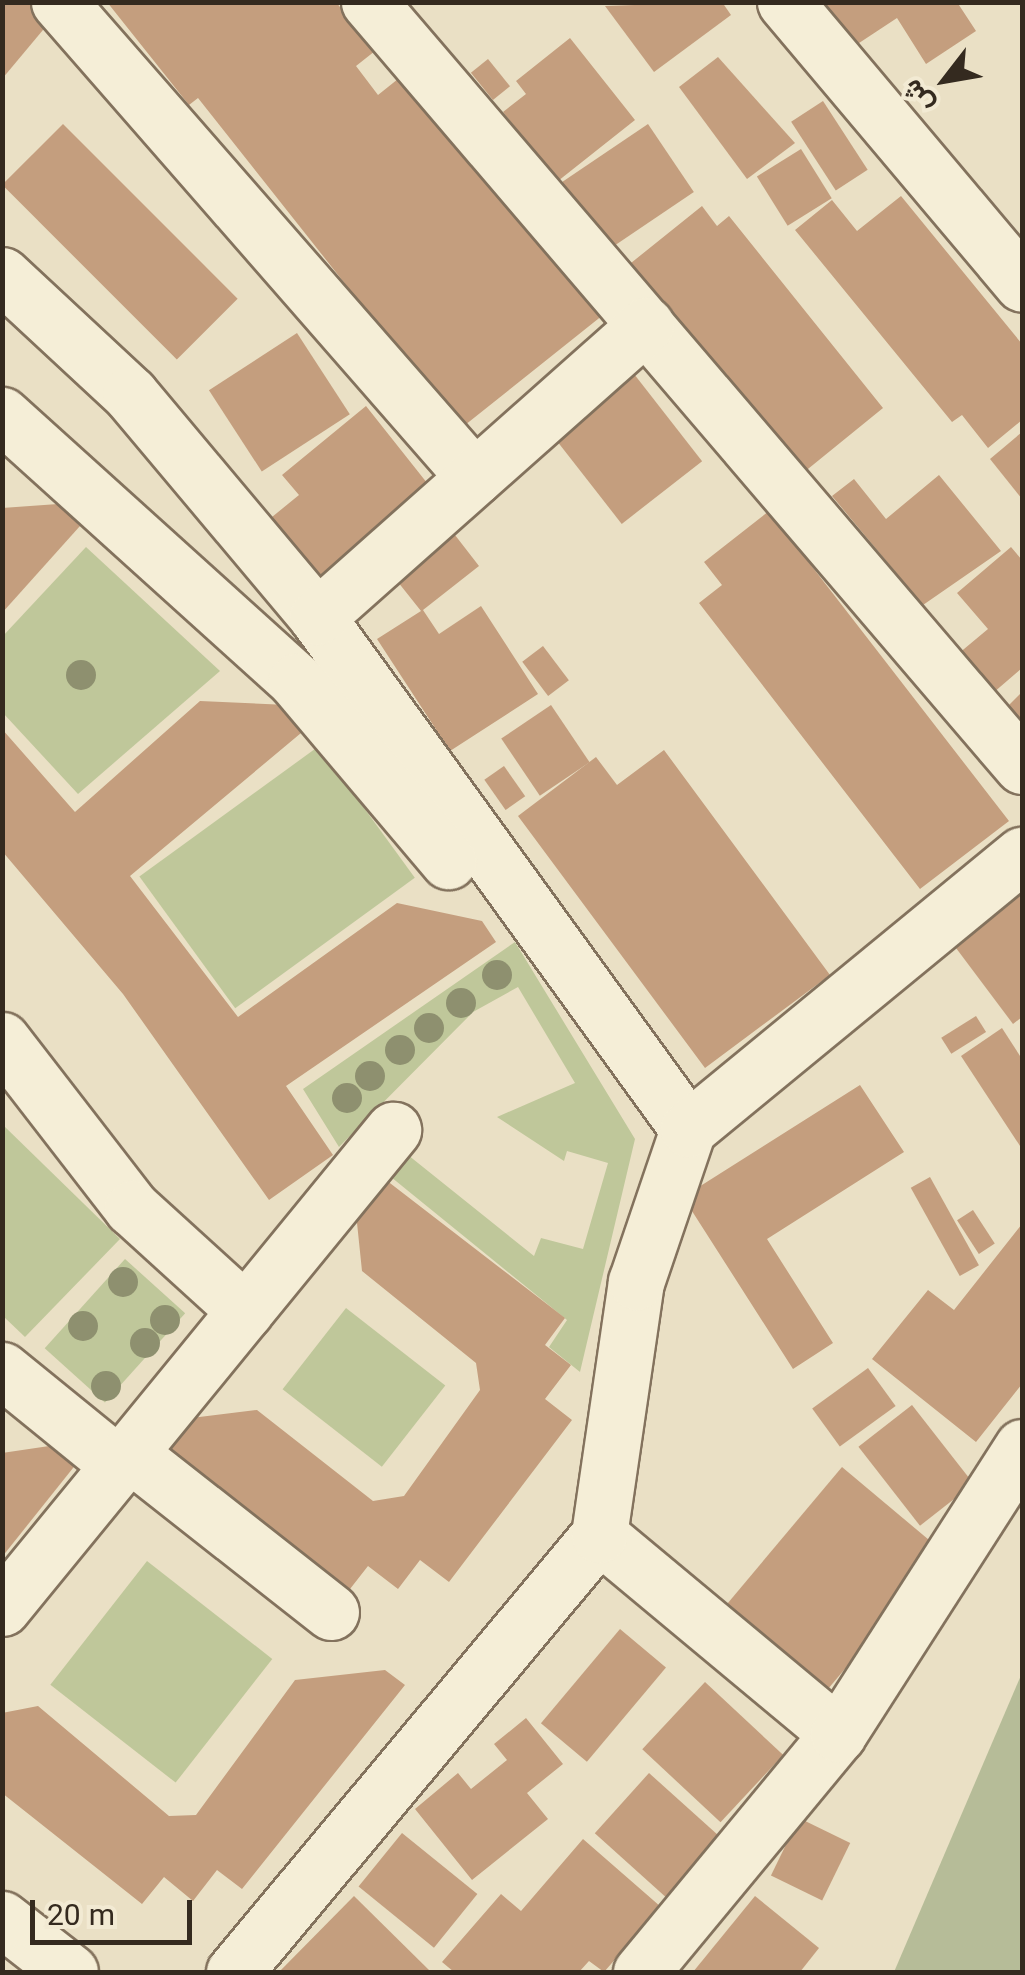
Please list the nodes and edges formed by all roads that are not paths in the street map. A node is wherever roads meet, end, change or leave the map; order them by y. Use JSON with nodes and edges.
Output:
{"nodes":[{"id":1,"x":60,"y":2,"type":"edge"},
{"id":2,"x":369,"y":2,"type":"edge"},
{"id":3,"x":786,"y":2,"type":"edge"},
{"id":4,"x":2,"y":275,"type":"edge"},
{"id":5,"x":1022,"y":283,"type":"edge"},
{"id":6,"x":646,"y":325,"type":"junction"},
{"id":7,"x":2,"y":415,"type":"edge"},
{"id":8,"x":474,"y":477,"type":"junction"},
{"id":9,"x":317,"y":618,"type":"junction"},
{"id":10,"x":1022,"y":766,"type":"edge"},
{"id":11,"x":1022,"y":855,"type":"edge"},
{"id":12,"x":448,"y":861,"type":"dead end"},
{"id":13,"x":2,"y":1040,"type":"edge"},
{"id":14,"x":688,"y":1128,"type":"junction"},
{"id":15,"x":393,"y":1130,"type":"dead end"},
{"id":16,"x":245,"y":1311,"type":"junction"},
{"id":17,"x":2,"y":1370,"type":"edge"},
{"id":18,"x":1022,"y":1448,"type":"edge"},
{"id":19,"x":124,"y":1459,"type":"junction"},
{"id":20,"x":600,"y":1535,"type":"junction"},
{"id":21,"x":2,"y":1608,"type":"edge"},
{"id":22,"x":331,"y":1612,"type":"dead end"},
{"id":23,"x":838,"y":1734,"type":"junction"},
{"id":24,"x":2,"y":1918,"type":"edge"},
{"id":25,"x":70,"y":1972,"type":"edge"},
{"id":26,"x":234,"y":1972,"type":"edge"},
{"id":27,"x":641,"y":1972,"type":"edge"}],
"edges":[{"from":1,"to":8,"type":"street"},
{"from":2,"to":6,"type":"street"},
{"from":3,"to":5,"type":"street"},
{"from":4,"to":9,"type":"street"},
{"from":6,"to":8,"type":"street"},
{"from":6,"to":10,"type":"street"},
{"from":7,"to":12,"type":"street"},
{"from":8,"to":9,"type":"street"},
{"from":9,"to":14,"type":"street"},
{"from":11,"to":14,"type":"street"},
{"from":13,"to":16,"type":"street"},
{"from":14,"to":20,"type":"street"},
{"from":15,"to":16,"type":"street"},
{"from":16,"to":19,"type":"street"},
{"from":17,"to":19,"type":"street"},
{"from":18,"to":23,"type":"street"},
{"from":19,"to":21,"type":"street"},
{"from":19,"to":22,"type":"street"},
{"from":20,"to":23,"type":"street"},
{"from":20,"to":26,"type":"street"},
{"from":23,"to":27,"type":"street"},
{"from":24,"to":25,"type":"street"}]}
